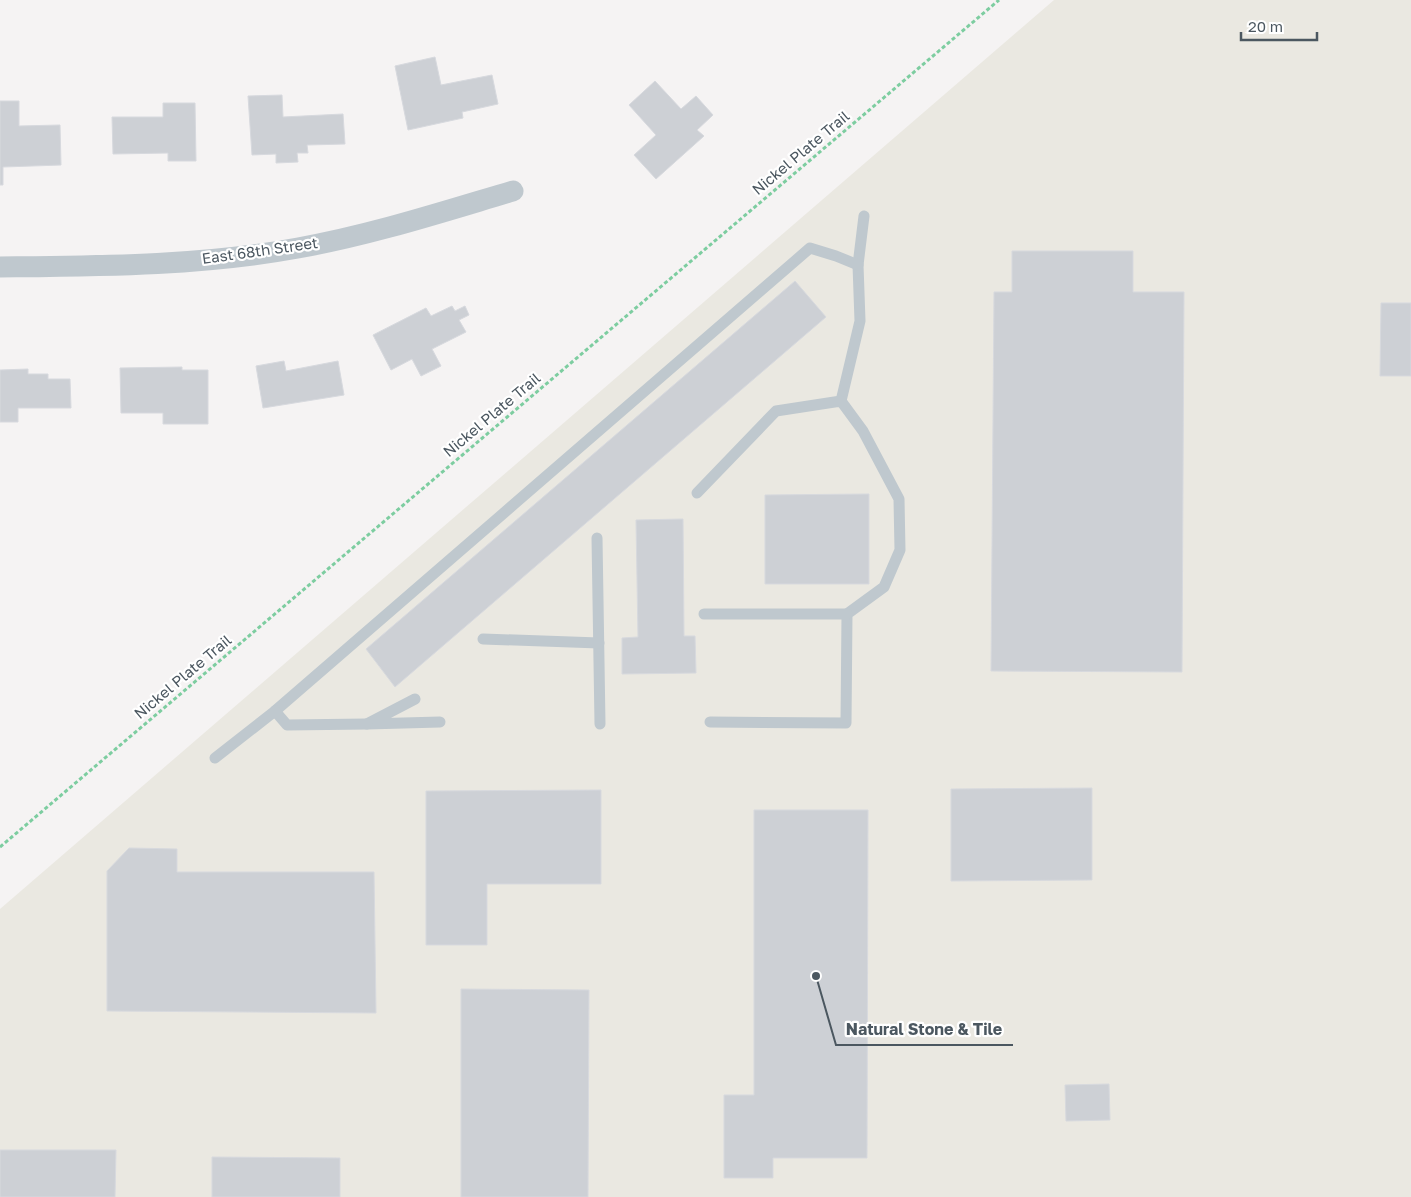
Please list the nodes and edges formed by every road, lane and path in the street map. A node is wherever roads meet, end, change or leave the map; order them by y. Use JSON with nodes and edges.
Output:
{"nodes":[{"id":1,"x":999,"y":0,"type":"edge"},
{"id":2,"x":513,"y":191,"type":"dead end"},
{"id":3,"x":864,"y":216,"type":"dead end"},
{"id":4,"x":858,"y":265,"type":"junction"},
{"id":5,"x":0,"y":267,"type":"edge"},
{"id":6,"x":841,"y":401,"type":"junction"},
{"id":7,"x":697,"y":493,"type":"dead end"},
{"id":8,"x":596,"y":538,"type":"dead end"},
{"id":9,"x":704,"y":614,"type":"dead end"},
{"id":10,"x":847,"y":614,"type":"junction"},
{"id":11,"x":482,"y":639,"type":"dead end"},
{"id":12,"x":599,"y":642,"type":"junction"},
{"id":13,"x":415,"y":699,"type":"dead end"},
{"id":14,"x":274,"y":711,"type":"junction"},
{"id":15,"x":440,"y":722,"type":"dead end"},
{"id":16,"x":710,"y":722,"type":"dead end"},
{"id":17,"x":366,"y":724,"type":"junction"},
{"id":18,"x":600,"y":724,"type":"dead end"},
{"id":19,"x":215,"y":758,"type":"dead end"},
{"id":20,"x":0,"y":847,"type":"edge"}],
"edges":[{"from":1,"to":20,"type":"path","name":"Nickel Plate Trail"},
{"from":2,"to":5,"type":"street","name":"East 68th Street"},
{"from":3,"to":4,"type":"lane"},
{"from":4,"to":6,"type":"lane"},
{"from":4,"to":14,"type":"lane"},
{"from":6,"to":7,"type":"lane"},
{"from":6,"to":10,"type":"lane"},
{"from":8,"to":12,"type":"lane"},
{"from":9,"to":10,"type":"lane"},
{"from":10,"to":16,"type":"lane"},
{"from":11,"to":12,"type":"lane"},
{"from":12,"to":18,"type":"lane"},
{"from":13,"to":17,"type":"lane"},
{"from":14,"to":17,"type":"lane"},
{"from":14,"to":19,"type":"lane"},
{"from":15,"to":17,"type":"lane"}]}
